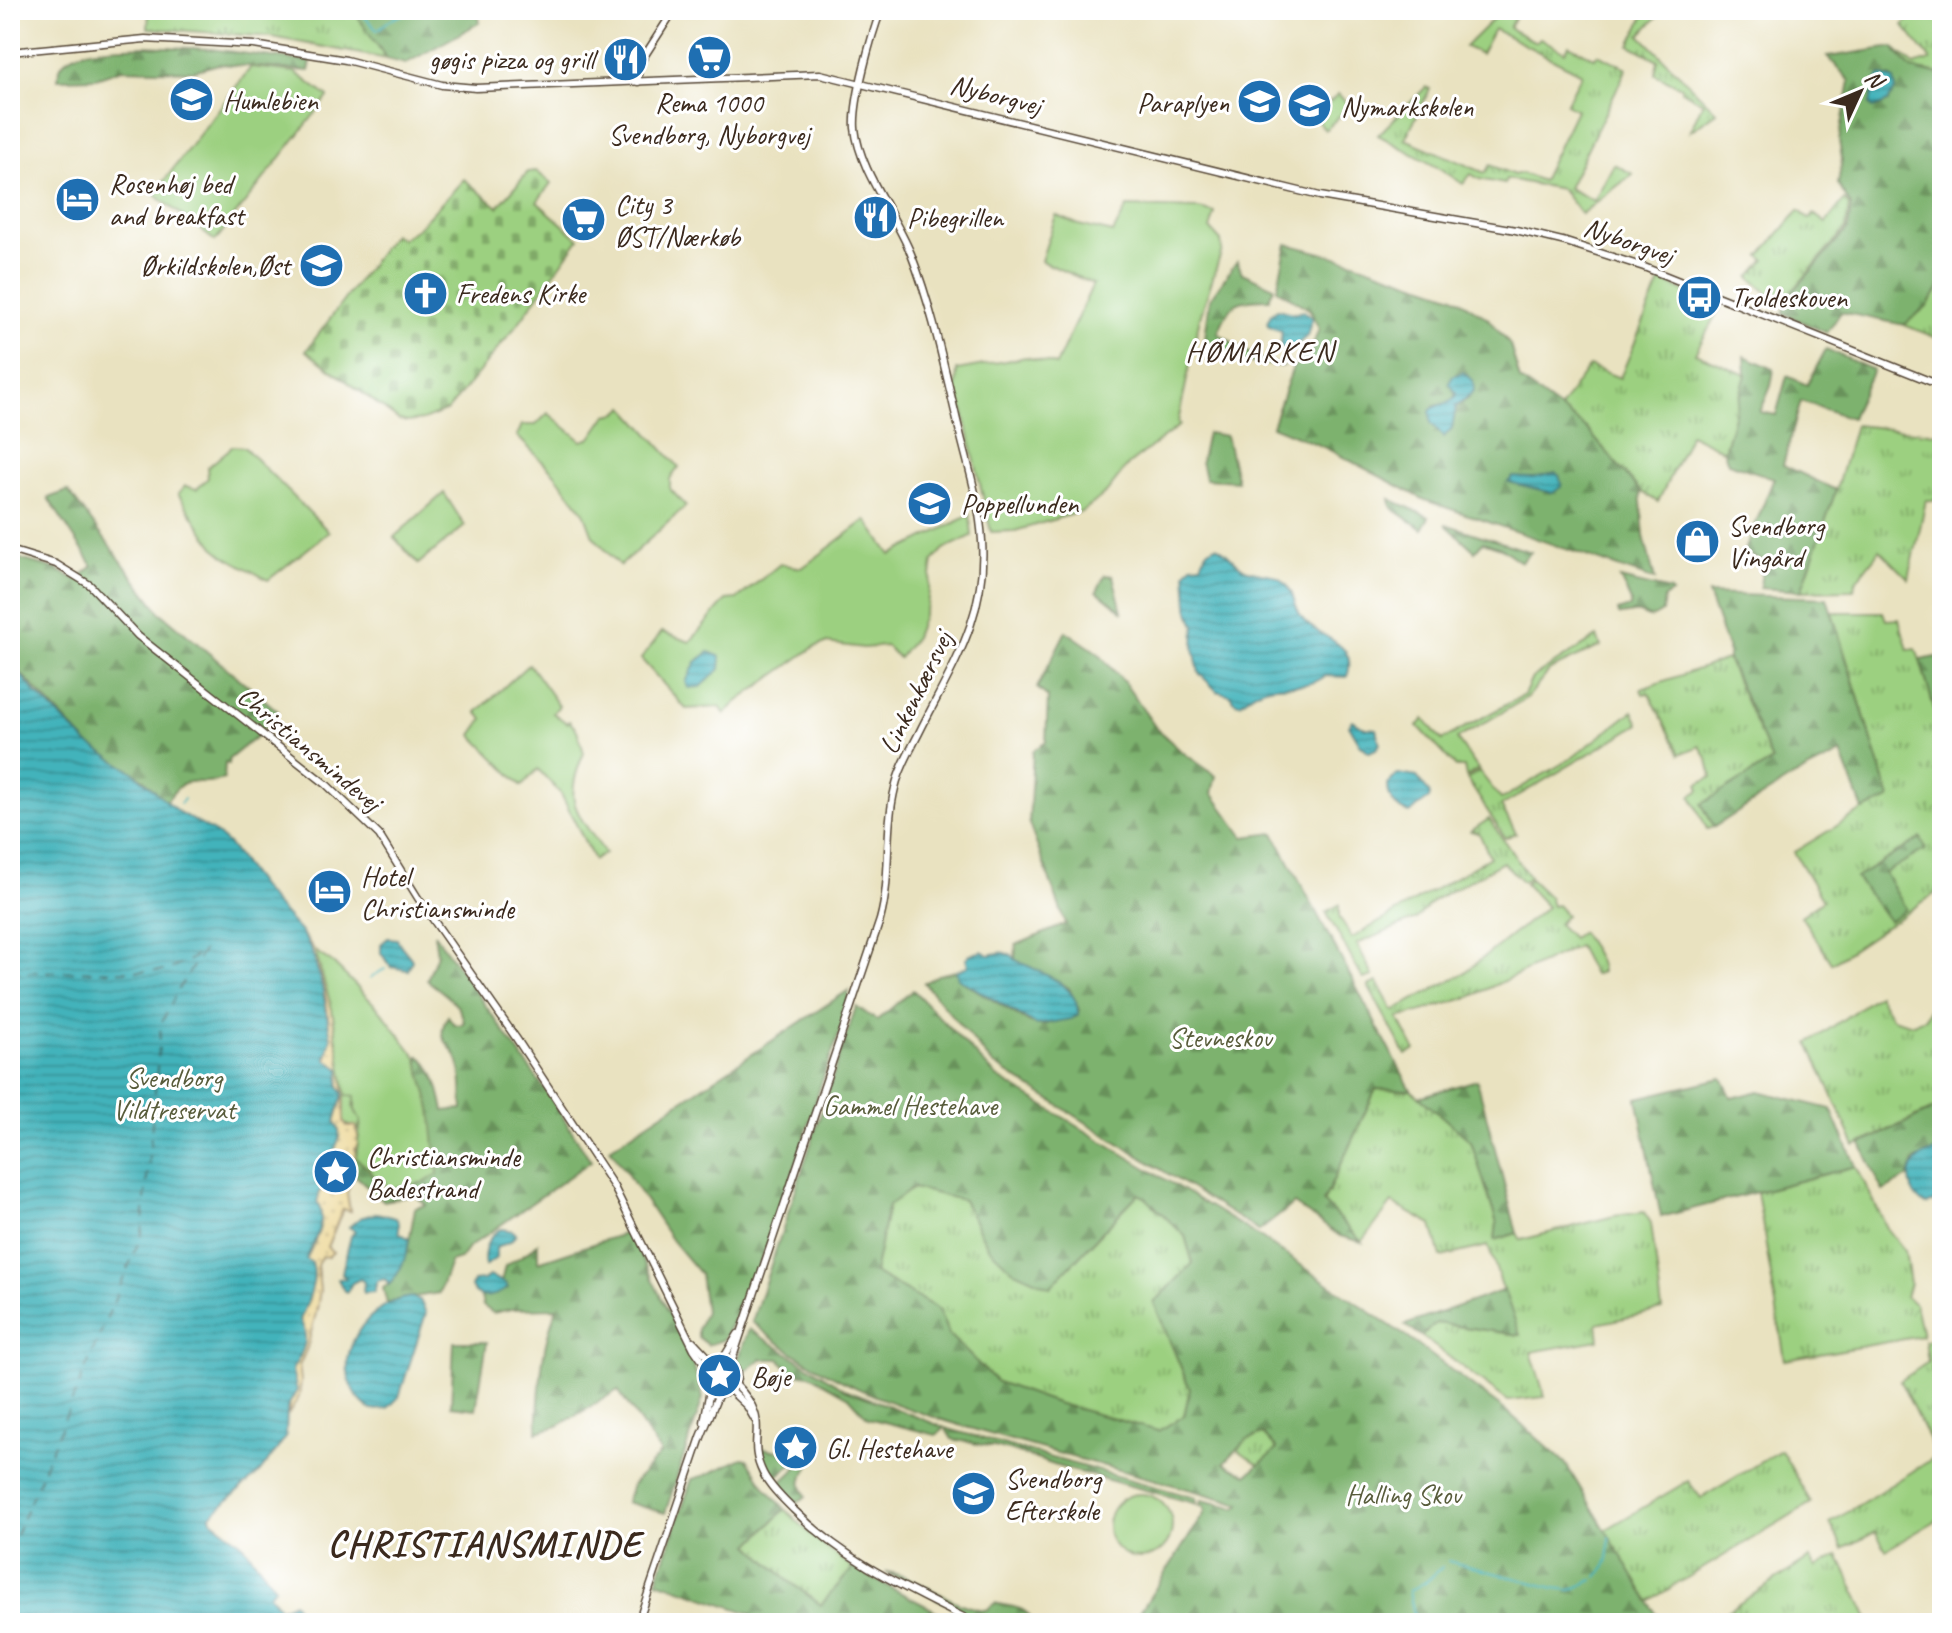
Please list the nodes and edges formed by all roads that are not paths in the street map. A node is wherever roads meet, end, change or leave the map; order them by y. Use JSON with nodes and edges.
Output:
{"nodes":[{"id":1,"x":674,"y":10,"type":"edge"},
{"id":2,"x":881,"y":10,"type":"edge"},
{"id":3,"x":10,"y":52,"type":"edge"},
{"id":4,"x":638,"y":82,"type":"junction"},
{"id":5,"x":862,"y":84,"type":"junction"},
{"id":6,"x":1942,"y":386,"type":"edge"},
{"id":7,"x":10,"y":550,"type":"edge"},
{"id":8,"x":688,"y":1335,"type":"junction"},
{"id":9,"x":712,"y":1361,"type":"junction"},
{"id":10,"x":727,"y":1361,"type":"junction"},
{"id":11,"x":706,"y":1366,"type":"junction"},
{"id":12,"x":732,"y":1387,"type":"junction"},
{"id":13,"x":710,"y":1390,"type":"junction"},
{"id":14,"x":719,"y":1393,"type":"junction"},
{"id":15,"x":701,"y":1437,"type":"junction"},
{"id":16,"x":638,"y":1623,"type":"edge"},
{"id":17,"x":975,"y":1623,"type":"edge"}],
"edges":[{"from":1,"to":4,"type":"street"},
{"from":2,"to":5,"type":"street","name":"Linkenkærsvej"},
{"from":3,"to":4,"type":"street","name":"Nyborgvej"},
{"from":4,"to":5,"type":"street","name":"Nyborgvej"},
{"from":5,"to":6,"type":"street","name":"Nyborgvej"},
{"from":5,"to":10,"type":"street","name":"Linkenkærsvej"},
{"from":7,"to":8,"type":"street","name":"Christiansmindevej"},
{"from":8,"to":9,"type":"street","name":"Christiansmindevej"},
{"from":8,"to":11,"type":"street","name":"Christiansmindevej"},
{"from":9,"to":10,"type":"street"},
{"from":9,"to":11,"type":"street"},
{"from":10,"to":12,"type":"street"},
{"from":11,"to":13,"type":"street"},
{"from":12,"to":14,"type":"street"},
{"from":12,"to":17,"type":"street"},
{"from":13,"to":14,"type":"street"},
{"from":13,"to":15,"type":"street"},
{"from":14,"to":15,"type":"street"},
{"from":15,"to":16,"type":"street"}]}
